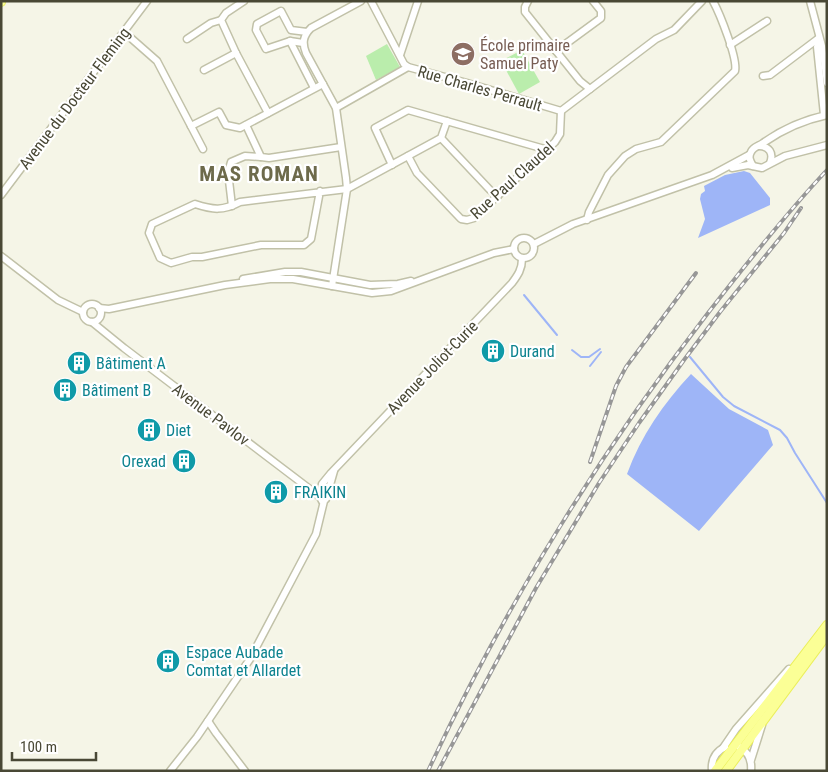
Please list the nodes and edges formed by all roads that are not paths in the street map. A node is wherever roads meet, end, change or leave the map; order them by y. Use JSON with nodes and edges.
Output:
{"nodes":[{"id":1,"x":148,"y":1,"type":"edge"},
{"id":2,"x":244,"y":1,"type":"edge"},
{"id":3,"x":362,"y":1,"type":"edge"},
{"id":4,"x":371,"y":1,"type":"edge"},
{"id":5,"x":418,"y":1,"type":"edge"},
{"id":6,"x":528,"y":1,"type":"edge"},
{"id":7,"x":593,"y":1,"type":"edge"},
{"id":8,"x":702,"y":1,"type":"edge"},
{"id":9,"x":713,"y":1,"type":"edge"},
{"id":10,"x":810,"y":1,"type":"edge"},
{"id":11,"x":221,"y":20,"type":"junction"},
{"id":12,"x":767,"y":21,"type":"dead end"},
{"id":13,"x":124,"y":32,"type":"junction"},
{"id":14,"x":305,"y":38,"type":"junction"},
{"id":15,"x":819,"y":38,"type":"junction"},
{"id":16,"x":187,"y":39,"type":"dead end"},
{"id":17,"x":290,"y":41,"type":"junction"},
{"id":18,"x":730,"y":45,"type":"junction"},
{"id":19,"x":556,"y":51,"type":"junction"},
{"id":20,"x":236,"y":53,"type":"junction"},
{"id":21,"x":400,"y":55,"type":"junction"},
{"id":22,"x":408,"y":67,"type":"junction"},
{"id":23,"x":204,"y":70,"type":"dead end"},
{"id":24,"x":762,"y":76,"type":"dead end"},
{"id":25,"x":827,"y":83,"type":"edge"},
{"id":26,"x":323,"y":84,"type":"junction"},
{"id":27,"x":314,"y":88,"type":"junction"},
{"id":28,"x":590,"y":89,"type":"junction"},
{"id":29,"x":336,"y":108,"type":"junction"},
{"id":30,"x":561,"y":111,"type":"junction"},
{"id":31,"x":268,"y":113,"type":"junction"},
{"id":32,"x":826,"y":116,"type":"edge"},
{"id":33,"x":448,"y":121,"type":"junction"},
{"id":34,"x":246,"y":125,"type":"junction"},
{"id":35,"x":191,"y":126,"type":"junction"},
{"id":36,"x":773,"y":136,"type":"junction"},
{"id":37,"x":441,"y":138,"type":"junction"},
{"id":38,"x":827,"y":144,"type":"edge"},
{"id":39,"x":758,"y":146,"type":"junction"},
{"id":40,"x":341,"y":147,"type":"junction"},
{"id":41,"x":203,"y":149,"type":"dead end"},
{"id":42,"x":548,"y":150,"type":"junction"},
{"id":43,"x":771,"y":152,"type":"junction"},
{"id":44,"x":749,"y":155,"type":"junction"},
{"id":45,"x":408,"y":156,"type":"junction"},
{"id":46,"x":784,"y":156,"type":"junction"},
{"id":47,"x":261,"y":157,"type":"junction"},
{"id":48,"x":770,"y":163,"type":"junction"},
{"id":49,"x":392,"y":164,"type":"junction"},
{"id":50,"x":754,"y":166,"type":"junction"},
{"id":51,"x":719,"y":172,"type":"junction"},
{"id":52,"x":347,"y":189,"type":"junction"},
{"id":53,"x":320,"y":191,"type":"junction"},
{"id":54,"x":1,"y":195,"type":"edge"},
{"id":55,"x":498,"y":196,"type":"junction"},
{"id":56,"x":232,"y":206,"type":"junction"},
{"id":57,"x":587,"y":220,"type":"junction"},
{"id":58,"x":534,"y":244,"type":"junction"},
{"id":59,"x":514,"y":249,"type":"junction"},
{"id":60,"x":1,"y":256,"type":"edge"},
{"id":61,"x":522,"y":259,"type":"junction"},
{"id":62,"x":333,"y":278,"type":"junction"},
{"id":63,"x":422,"y":279,"type":"junction"},
{"id":64,"x":226,"y":285,"type":"junction"},
{"id":65,"x":332,"y":286,"type":"junction"},
{"id":66,"x":99,"y":308,"type":"junction"},
{"id":67,"x":109,"y":309,"type":"junction"},
{"id":68,"x":84,"y":310,"type":"junction"},
{"id":69,"x":96,"y":320,"type":"junction"},
{"id":70,"x":323,"y":496,"type":"junction"},
{"id":71,"x":827,"y":625,"type":"edge"},
{"id":72,"x":827,"y":635,"type":"edge"},
{"id":73,"x":802,"y":656,"type":"junction"},
{"id":74,"x":765,"y":718,"type":"junction"},
{"id":75,"x":208,"y":721,"type":"junction"},
{"id":76,"x":734,"y":746,"type":"junction"},
{"id":77,"x":723,"y":748,"type":"junction"},
{"id":78,"x":743,"y":749,"type":"junction"},
{"id":79,"x":750,"y":760,"type":"junction"},
{"id":80,"x":170,"y":771,"type":"edge"},
{"id":81,"x":245,"y":771,"type":"edge"},
{"id":82,"x":713,"y":771,"type":"edge"},
{"id":83,"x":726,"y":771,"type":"edge"},
{"id":84,"x":751,"y":771,"type":"edge"}],
"edges":[{"from":1,"to":13,"type":"street","name":"Avenue du Docteur Fleming"},
{"from":2,"to":11,"type":"street"},
{"from":3,"to":14,"type":"street"},
{"from":4,"to":21,"type":"street","name":"Rue Charles Perrault"},
{"from":5,"to":21,"type":"street"},
{"from":6,"to":19,"type":"street"},
{"from":7,"to":19,"type":"street"},
{"from":8,"to":28,"type":"street","name":"Rue Charles Perrault"},
{"from":9,"to":18,"type":"street"},
{"from":10,"to":15,"type":"street"},
{"from":11,"to":16,"type":"street"},
{"from":11,"to":20,"type":"street"},
{"from":12,"to":18,"type":"street"},
{"from":13,"to":35,"type":"street"},
{"from":13,"to":54,"type":"street","name":"Avenue du Docteur Fleming"},
{"from":14,"to":17,"type":"street"},
{"from":14,"to":17,"type":"street"},
{"from":14,"to":26,"type":"street"},
{"from":15,"to":24,"type":"street"},
{"from":15,"to":25,"type":"street"},
{"from":15,"to":32,"type":"street"},
{"from":17,"to":27,"type":"street"},
{"from":18,"to":57,"type":"street"},
{"from":19,"to":28,"type":"street"},
{"from":20,"to":23,"type":"street"},
{"from":20,"to":31,"type":"street"},
{"from":21,"to":22,"type":"street","name":"Rue Charles Perrault"},
{"from":22,"to":29,"type":"street"},
{"from":22,"to":30,"type":"street","name":"Rue Charles Perrault"},
{"from":26,"to":27,"type":"street"},
{"from":26,"to":29,"type":"street"},
{"from":27,"to":31,"type":"street"},
{"from":28,"to":30,"type":"street","name":"Rue Charles Perrault"},
{"from":29,"to":40,"type":"street"},
{"from":30,"to":42,"type":"street","name":"Rue Paul Claudel"},
{"from":31,"to":34,"type":"street"},
{"from":32,"to":36,"type":"street"},
{"from":33,"to":37,"type":"street"},
{"from":33,"to":42,"type":"street"},
{"from":33,"to":49,"type":"street"},
{"from":34,"to":35,"type":"street"},
{"from":34,"to":47,"type":"street"},
{"from":35,"to":41,"type":"street"},
{"from":36,"to":39,"type":"street"},
{"from":36,"to":43,"type":"street"},
{"from":37,"to":45,"type":"street"},
{"from":37,"to":55,"type":"street"},
{"from":38,"to":46,"type":"street"},
{"from":39,"to":43,"type":"street"},
{"from":39,"to":44,"type":"street"},
{"from":40,"to":47,"type":"street"},
{"from":40,"to":52,"type":"street"},
{"from":42,"to":55,"type":"street","name":"Rue Paul Claudel"},
{"from":43,"to":46,"type":"street"},
{"from":43,"to":48,"type":"street"},
{"from":44,"to":50,"type":"street"},
{"from":44,"to":51,"type":"street"},
{"from":45,"to":49,"type":"street"},
{"from":45,"to":55,"type":"street","name":"Rue Paul Claudel"},
{"from":46,"to":48,"type":"street"},
{"from":47,"to":56,"type":"street"},
{"from":48,"to":50,"type":"street"},
{"from":49,"to":52,"type":"street"},
{"from":50,"to":51,"type":"street"},
{"from":51,"to":57,"type":"street"},
{"from":52,"to":53,"type":"street"},
{"from":52,"to":62,"type":"street"},
{"from":53,"to":56,"type":"street"},
{"from":53,"to":56,"type":"street"},
{"from":57,"to":58,"type":"street"},
{"from":58,"to":59,"type":"street"},
{"from":58,"to":61,"type":"street"},
{"from":59,"to":61,"type":"street"},
{"from":59,"to":63,"type":"street"},
{"from":60,"to":68,"type":"street"},
{"from":61,"to":70,"type":"street","name":"Avenue Joliot-Curie"},
{"from":62,"to":63,"type":"street"},
{"from":62,"to":64,"type":"street"},
{"from":62,"to":65,"type":"street"},
{"from":63,"to":65,"type":"street"},
{"from":64,"to":65,"type":"street"},
{"from":64,"to":67,"type":"street"},
{"from":66,"to":67,"type":"street"},
{"from":66,"to":68,"type":"street"},
{"from":66,"to":69,"type":"street"},
{"from":67,"to":69,"type":"street"},
{"from":68,"to":69,"type":"street","name":"Avenue Pavlov"},
{"from":69,"to":70,"type":"street","name":"Avenue Pavlov"},
{"from":70,"to":75,"type":"street","name":"Avenue Joliot-Curie"},
{"from":71,"to":73,"type":"main road"},
{"from":72,"to":74,"type":"main road"},
{"from":73,"to":76,"type":"main road"},
{"from":73,"to":77,"type":"street"},
{"from":74,"to":78,"type":"main road"},
{"from":74,"to":79,"type":"street"},
{"from":75,"to":80,"type":"street","name":"Avenue Joliot-Curie"},
{"from":75,"to":81,"type":"street"},
{"from":76,"to":77,"type":"street"},
{"from":76,"to":78,"type":"street"},
{"from":76,"to":82,"type":"main road"},
{"from":77,"to":82,"type":"street"},
{"from":78,"to":79,"type":"street"},
{"from":78,"to":83,"type":"main road"},
{"from":79,"to":84,"type":"street"}]}
